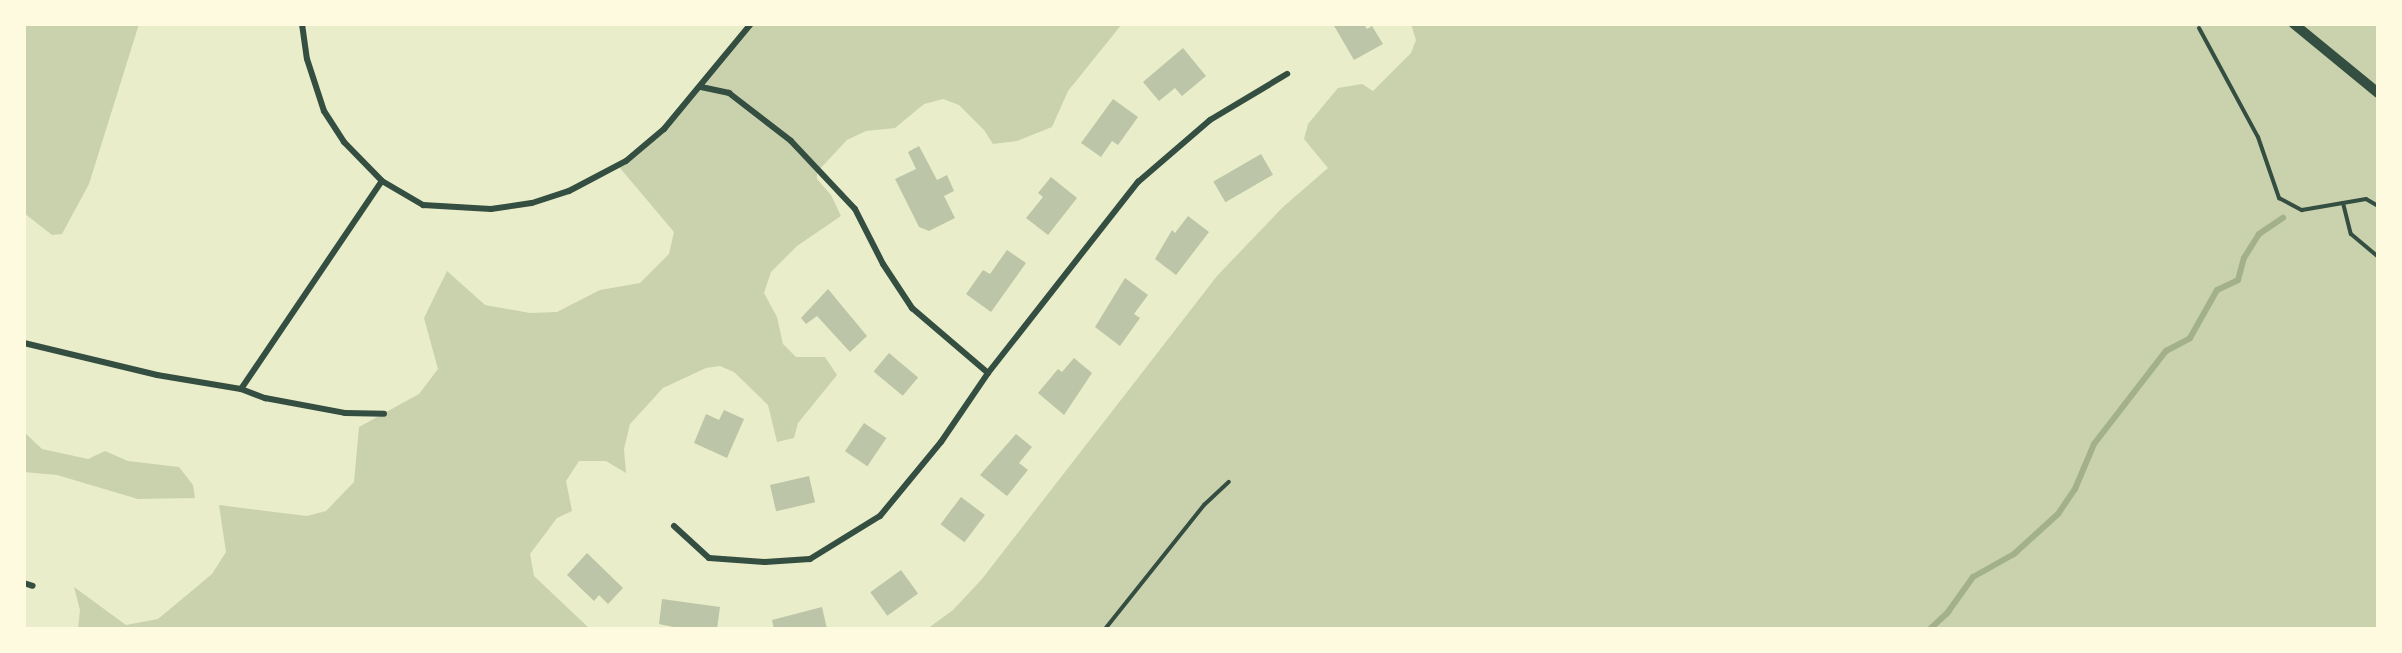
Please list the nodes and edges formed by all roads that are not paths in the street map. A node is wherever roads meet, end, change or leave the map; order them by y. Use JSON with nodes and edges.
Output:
{"nodes":[{"id":1,"x":302,"y":24,"type":"edge"},
{"id":2,"x":751,"y":24,"type":"edge"},
{"id":3,"x":2294,"y":24,"type":"edge"},
{"id":4,"x":1287,"y":74,"type":"dead end"},
{"id":5,"x":700,"y":87,"type":"junction"},
{"id":6,"x":2378,"y":93,"type":"edge"},
{"id":7,"x":382,"y":181,"type":"junction"},
{"id":8,"x":24,"y":343,"type":"edge"},
{"id":9,"x":988,"y":373,"type":"junction"},
{"id":10,"x":241,"y":389,"type":"junction"},
{"id":11,"x":384,"y":414,"type":"dead end"},
{"id":12,"x":674,"y":526,"type":"dead end"},
{"id":13,"x":24,"y":583,"type":"edge"},
{"id":14,"x":33,"y":586,"type":"dead end"}],
"edges":[{"from":1,"to":7,"type":"street"},
{"from":2,"to":5,"type":"street"},
{"from":3,"to":6,"type":"street"},
{"from":4,"to":9,"type":"street"},
{"from":5,"to":7,"type":"street"},
{"from":5,"to":9,"type":"street"},
{"from":7,"to":10,"type":"street"},
{"from":8,"to":10,"type":"street"},
{"from":9,"to":12,"type":"street"},
{"from":10,"to":11,"type":"street"},
{"from":13,"to":14,"type":"street"}]}
